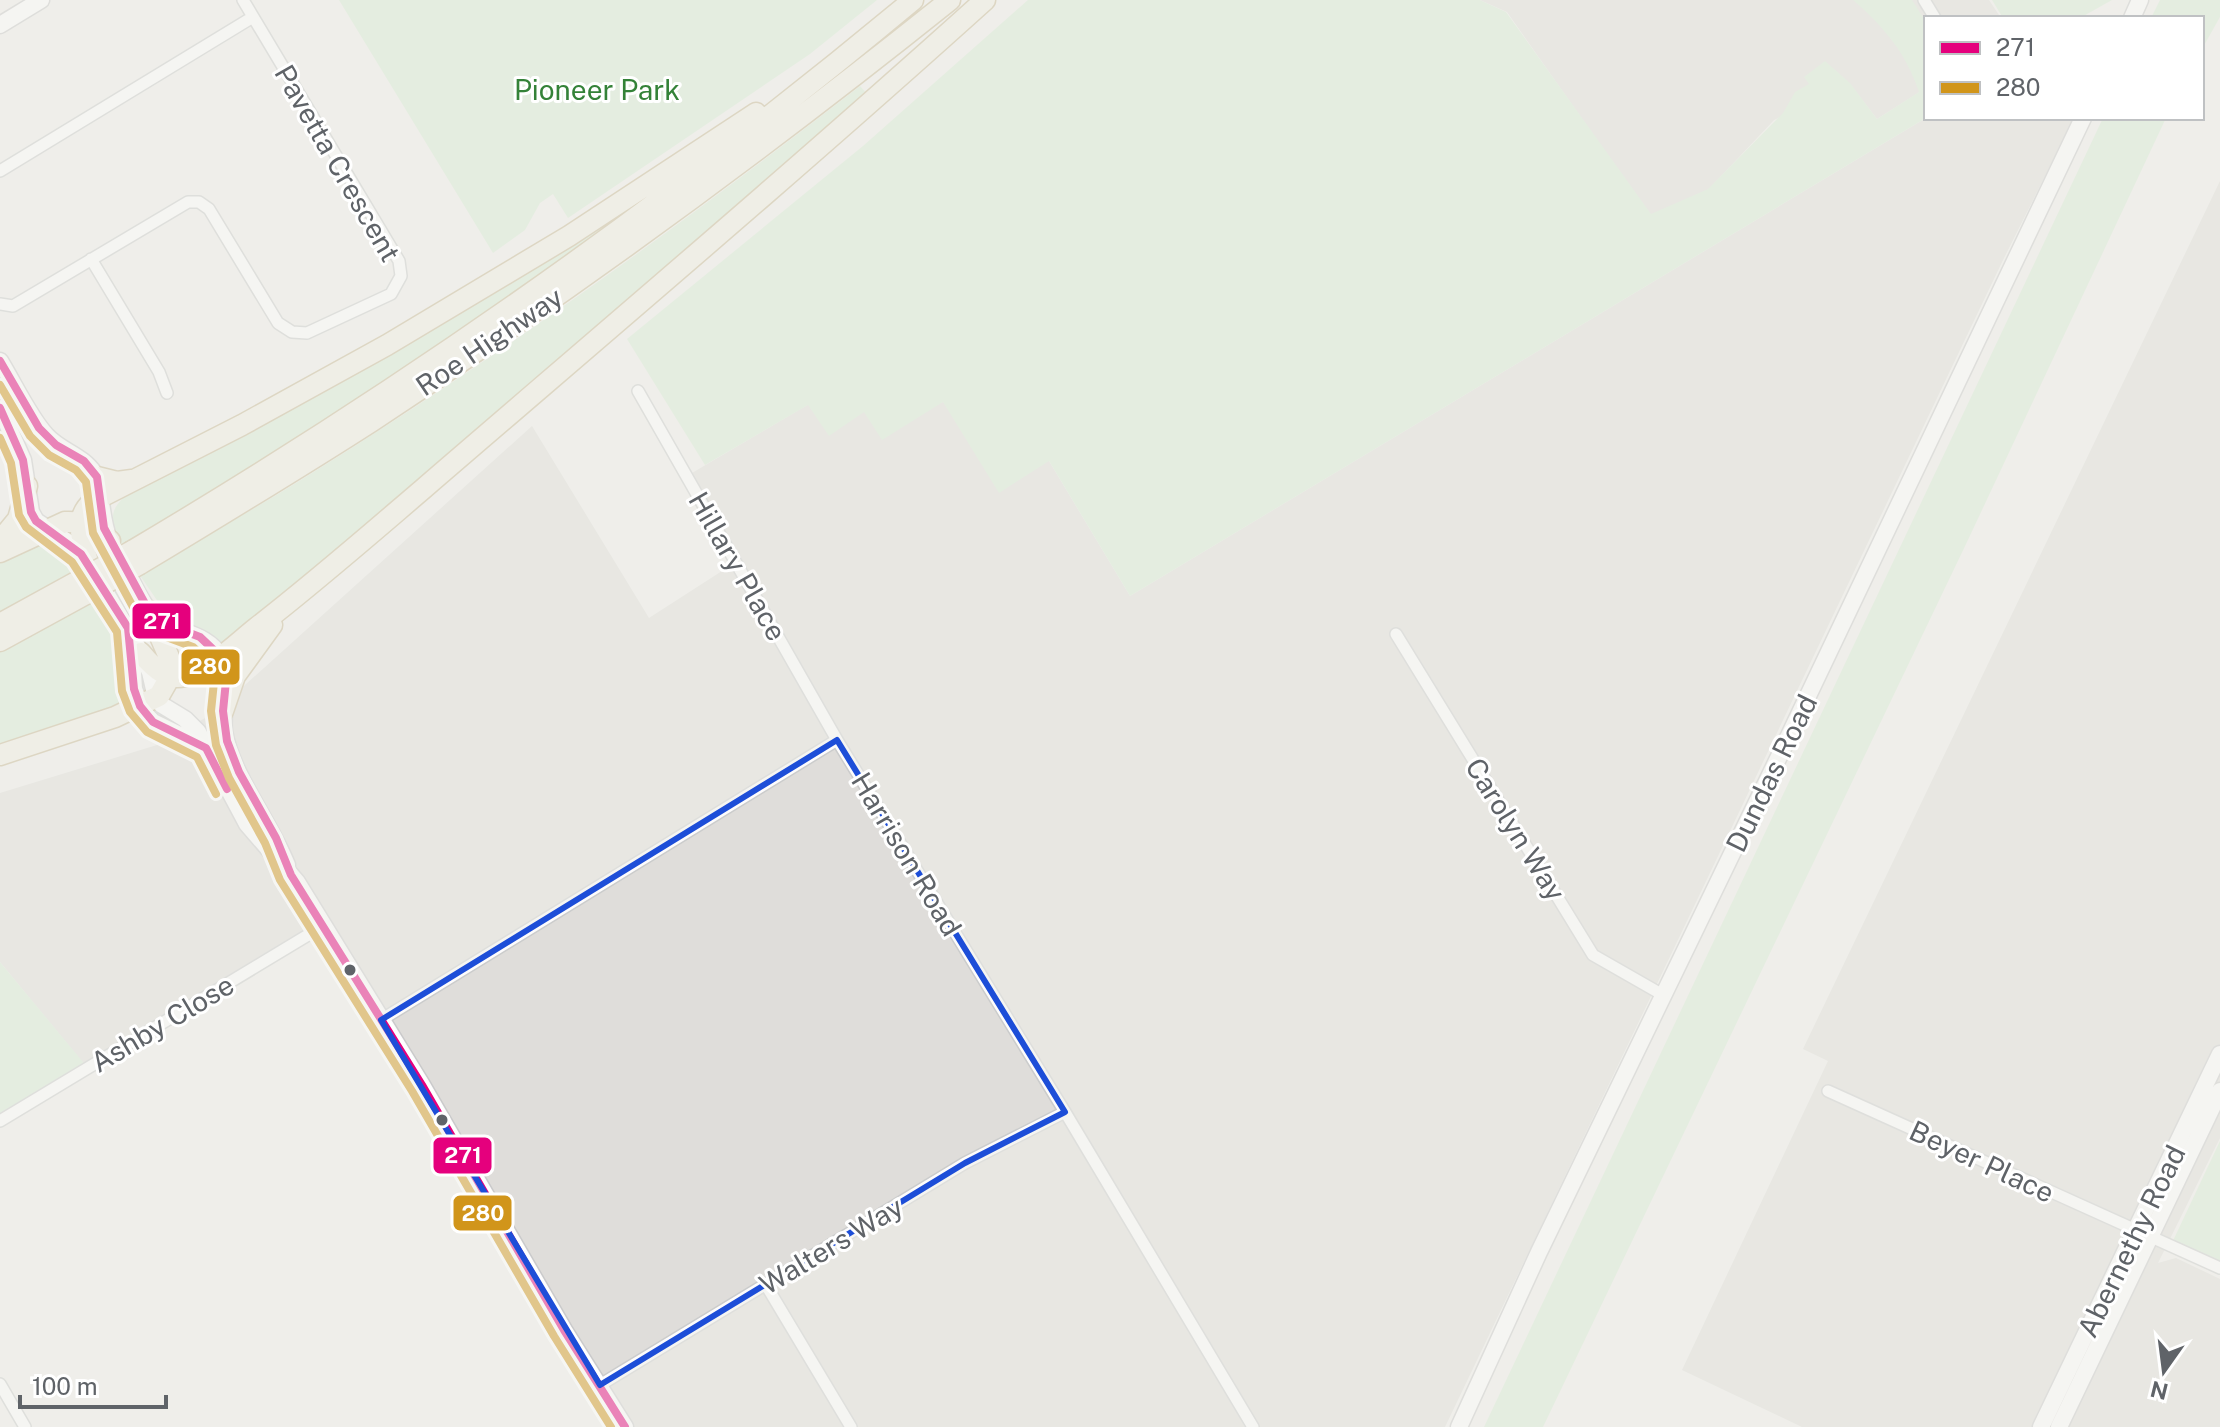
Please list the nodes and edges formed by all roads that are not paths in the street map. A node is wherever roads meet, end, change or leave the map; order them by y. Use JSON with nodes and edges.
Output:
{"nodes":[{"id":1,"x":41,"y":0,"type":"edge"},
{"id":2,"x":243,"y":0,"type":"edge"},
{"id":3,"x":913,"y":0,"type":"edge"},
{"id":4,"x":950,"y":0,"type":"edge"},
{"id":5,"x":985,"y":0,"type":"edge"},
{"id":6,"x":253,"y":17,"type":"junction"},
{"id":7,"x":0,"y":25,"type":"edge"},
{"id":8,"x":832,"y":67,"type":"junction"},
{"id":9,"x":2082,"y":120,"type":"edge"},
{"id":10,"x":0,"y":171,"type":"edge"},
{"id":11,"x":91,"y":259,"type":"junction"},
{"id":12,"x":0,"y":304,"type":"edge"},
{"id":13,"x":0,"y":361,"type":"edge"},
{"id":14,"x":638,"y":391,"type":"dead end"},
{"id":15,"x":167,"y":393,"type":"dead end"},
{"id":16,"x":0,"y":408,"type":"edge"},
{"id":17,"x":27,"y":486,"type":"junction"},
{"id":18,"x":98,"y":488,"type":"junction"},
{"id":19,"x":80,"y":523,"type":"junction"},
{"id":20,"x":45,"y":530,"type":"junction"},
{"id":21,"x":0,"y":541,"type":"edge"},
{"id":22,"x":110,"y":541,"type":"junction"},
{"id":23,"x":0,"y":552,"type":"edge"},
{"id":24,"x":136,"y":557,"type":"junction"},
{"id":25,"x":88,"y":562,"type":"junction"},
{"id":26,"x":82,"y":588,"type":"junction"},
{"id":27,"x":287,"y":604,"type":"junction"},
{"id":28,"x":149,"y":611,"type":"junction"},
{"id":29,"x":0,"y":624,"type":"edge"},
{"id":30,"x":128,"y":628,"type":"junction"},
{"id":31,"x":1396,"y":634,"type":"dead end"},
{"id":32,"x":0,"y":641,"type":"edge"},
{"id":33,"x":141,"y":653,"type":"junction"},
{"id":34,"x":220,"y":656,"type":"junction"},
{"id":35,"x":171,"y":677,"type":"junction"},
{"id":36,"x":149,"y":708,"type":"junction"},
{"id":37,"x":223,"y":711,"type":"junction"},
{"id":38,"x":837,"y":740,"type":"junction"},
{"id":39,"x":0,"y":755,"type":"edge"},
{"id":40,"x":291,"y":875,"type":"junction"},
{"id":41,"x":323,"y":926,"type":"junction"},
{"id":42,"x":1663,"y":995,"type":"junction"},
{"id":43,"x":381,"y":1020,"type":"junction"},
{"id":44,"x":2220,"y":1054,"type":"edge"},
{"id":45,"x":1828,"y":1091,"type":"dead end"},
{"id":46,"x":2220,"y":1091,"type":"edge"},
{"id":47,"x":1065,"y":1112,"type":"junction"},
{"id":48,"x":0,"y":1121,"type":"edge"},
{"id":49,"x":2143,"y":1233,"type":"junction"},
{"id":50,"x":2220,"y":1268,"type":"edge"},
{"id":51,"x":766,"y":1285,"type":"junction"},
{"id":52,"x":0,"y":1384,"type":"edge"},
{"id":53,"x":600,"y":1385,"type":"junction"},
{"id":54,"x":25,"y":1427,"type":"edge"},
{"id":55,"x":625,"y":1427,"type":"edge"},
{"id":56,"x":851,"y":1427,"type":"edge"},
{"id":57,"x":1253,"y":1427,"type":"edge"},
{"id":58,"x":1459,"y":1427,"type":"edge"},
{"id":59,"x":2041,"y":1427,"type":"edge"},
{"id":60,"x":2059,"y":1427,"type":"edge"}],
"edges":[{"from":1,"to":7,"type":"main road"},
{"from":2,"to":6,"type":"street","name":"Pavetta Crescent"},
{"from":3,"to":8,"type":"highway","name":"Roe Highway"},
{"from":4,"to":24,"type":"highway","name":"Roe Highway"},
{"from":5,"to":27,"type":"highway"},
{"from":6,"to":10,"type":"street"},
{"from":6,"to":11,"type":"street","name":"Pavetta Crescent"},
{"from":8,"to":18,"type":"highway"},
{"from":8,"to":24,"type":"highway","name":"Roe Highway"},
{"from":9,"to":42,"type":"main road","name":"Dundas Road"},
{"from":11,"to":12,"type":"street","name":"Pavetta Crescent"},
{"from":11,"to":15,"type":"street"},
{"from":13,"to":18,"type":"main road"},
{"from":14,"to":38,"type":"street","name":"Hillary Place"},
{"from":16,"to":17,"type":"main road"},
{"from":17,"to":20,"type":"main road"},
{"from":17,"to":21,"type":"highway"},
{"from":18,"to":19,"type":"highway"},
{"from":18,"to":22,"type":"main road"},
{"from":19,"to":20,"type":"highway"},
{"from":19,"to":22,"type":"highway"},
{"from":19,"to":25,"type":"highway"},
{"from":20,"to":23,"type":"highway"},
{"from":20,"to":25,"type":"main road"},
{"from":22,"to":28,"type":"main road"},
{"from":24,"to":26,"type":"highway","name":"Roe Highway","bridge":true},
{"from":25,"to":30,"type":"main road"},
{"from":26,"to":29,"type":"highway","name":"Roe Highway"},
{"from":26,"to":32,"type":"highway","name":"Roe Highway"},
{"from":27,"to":34,"type":"highway"},
{"from":27,"to":37,"type":"highway"},
{"from":28,"to":34,"type":"main road"},
{"from":28,"to":35,"type":"highway"},
{"from":30,"to":33,"type":"main road"},
{"from":30,"to":36,"type":"main road"},
{"from":31,"to":42,"type":"street","name":"Carolyn Way"},
{"from":33,"to":35,"type":"highway"},
{"from":33,"to":36,"type":"main road"},
{"from":34,"to":35,"type":"highway"},
{"from":34,"to":37,"type":"main road"},
{"from":35,"to":36,"type":"highway"},
{"from":36,"to":39,"type":"highway"},
{"from":36,"to":40,"type":"main road"},
{"from":37,"to":40,"type":"main road"},
{"from":38,"to":43,"type":"street","name":"Harrison Road"},
{"from":38,"to":47,"type":"street","name":"Harrison Road"},
{"from":40,"to":41,"type":"main road"},
{"from":41,"to":43,"type":"main road"},
{"from":41,"to":48,"type":"street","name":"Ashby Close"},
{"from":42,"to":58,"type":"main road","name":"Dundas Road"},
{"from":43,"to":53,"type":"main road"},
{"from":44,"to":49,"type":"main road","name":"Abernethy Road"},
{"from":45,"to":49,"type":"street","name":"Beyer Place"},
{"from":46,"to":49,"type":"main road","name":"Abernethy Road"},
{"from":47,"to":51,"type":"street","name":"Walters Way"},
{"from":47,"to":57,"type":"street","name":"Harrison Road"},
{"from":49,"to":50,"type":"street","name":"Beyer Place"},
{"from":49,"to":59,"type":"main road","name":"Abernethy Road"},
{"from":49,"to":60,"type":"main road","name":"Abernethy Road"},
{"from":51,"to":53,"type":"street","name":"Walters Way"},
{"from":51,"to":56,"type":"street"},
{"from":52,"to":54,"type":"street"},
{"from":53,"to":55,"type":"main road"}]}
